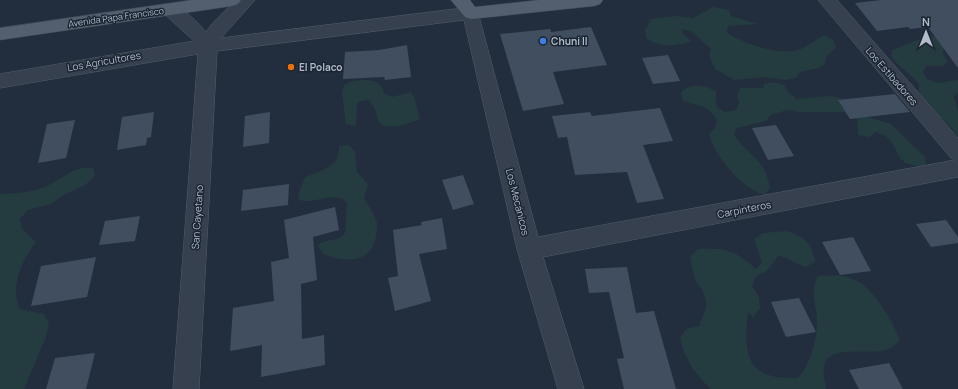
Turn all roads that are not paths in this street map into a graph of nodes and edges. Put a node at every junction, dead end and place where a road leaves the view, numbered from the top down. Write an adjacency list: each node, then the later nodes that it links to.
1 (232, 0): 6 (main road, Avenida Papa Francisco)
2 (246, 0): 8 (street, San Cayetano)
3 (594, 0): 5 (main road)
4 (827, 0): 10 (street, Los Estibadores)
5 (466, 6): 8 (street, Los Agricultores); 12 (street, Los Mecánicos)
6 (169, 10): 7 (main road, Avenida Papa Francisco); 8 (street)
7 (0, 34)
8 (208, 45): 9 (street, Los Agricultores); 13 (street, San Cayetano)
9 (0, 81)
10 (958, 152)
11 (958, 168): 12 (street, Carpinteros)
12 (529, 249): 14 (street, Los Mecánicos)
13 (186, 389)
14 (571, 389)

